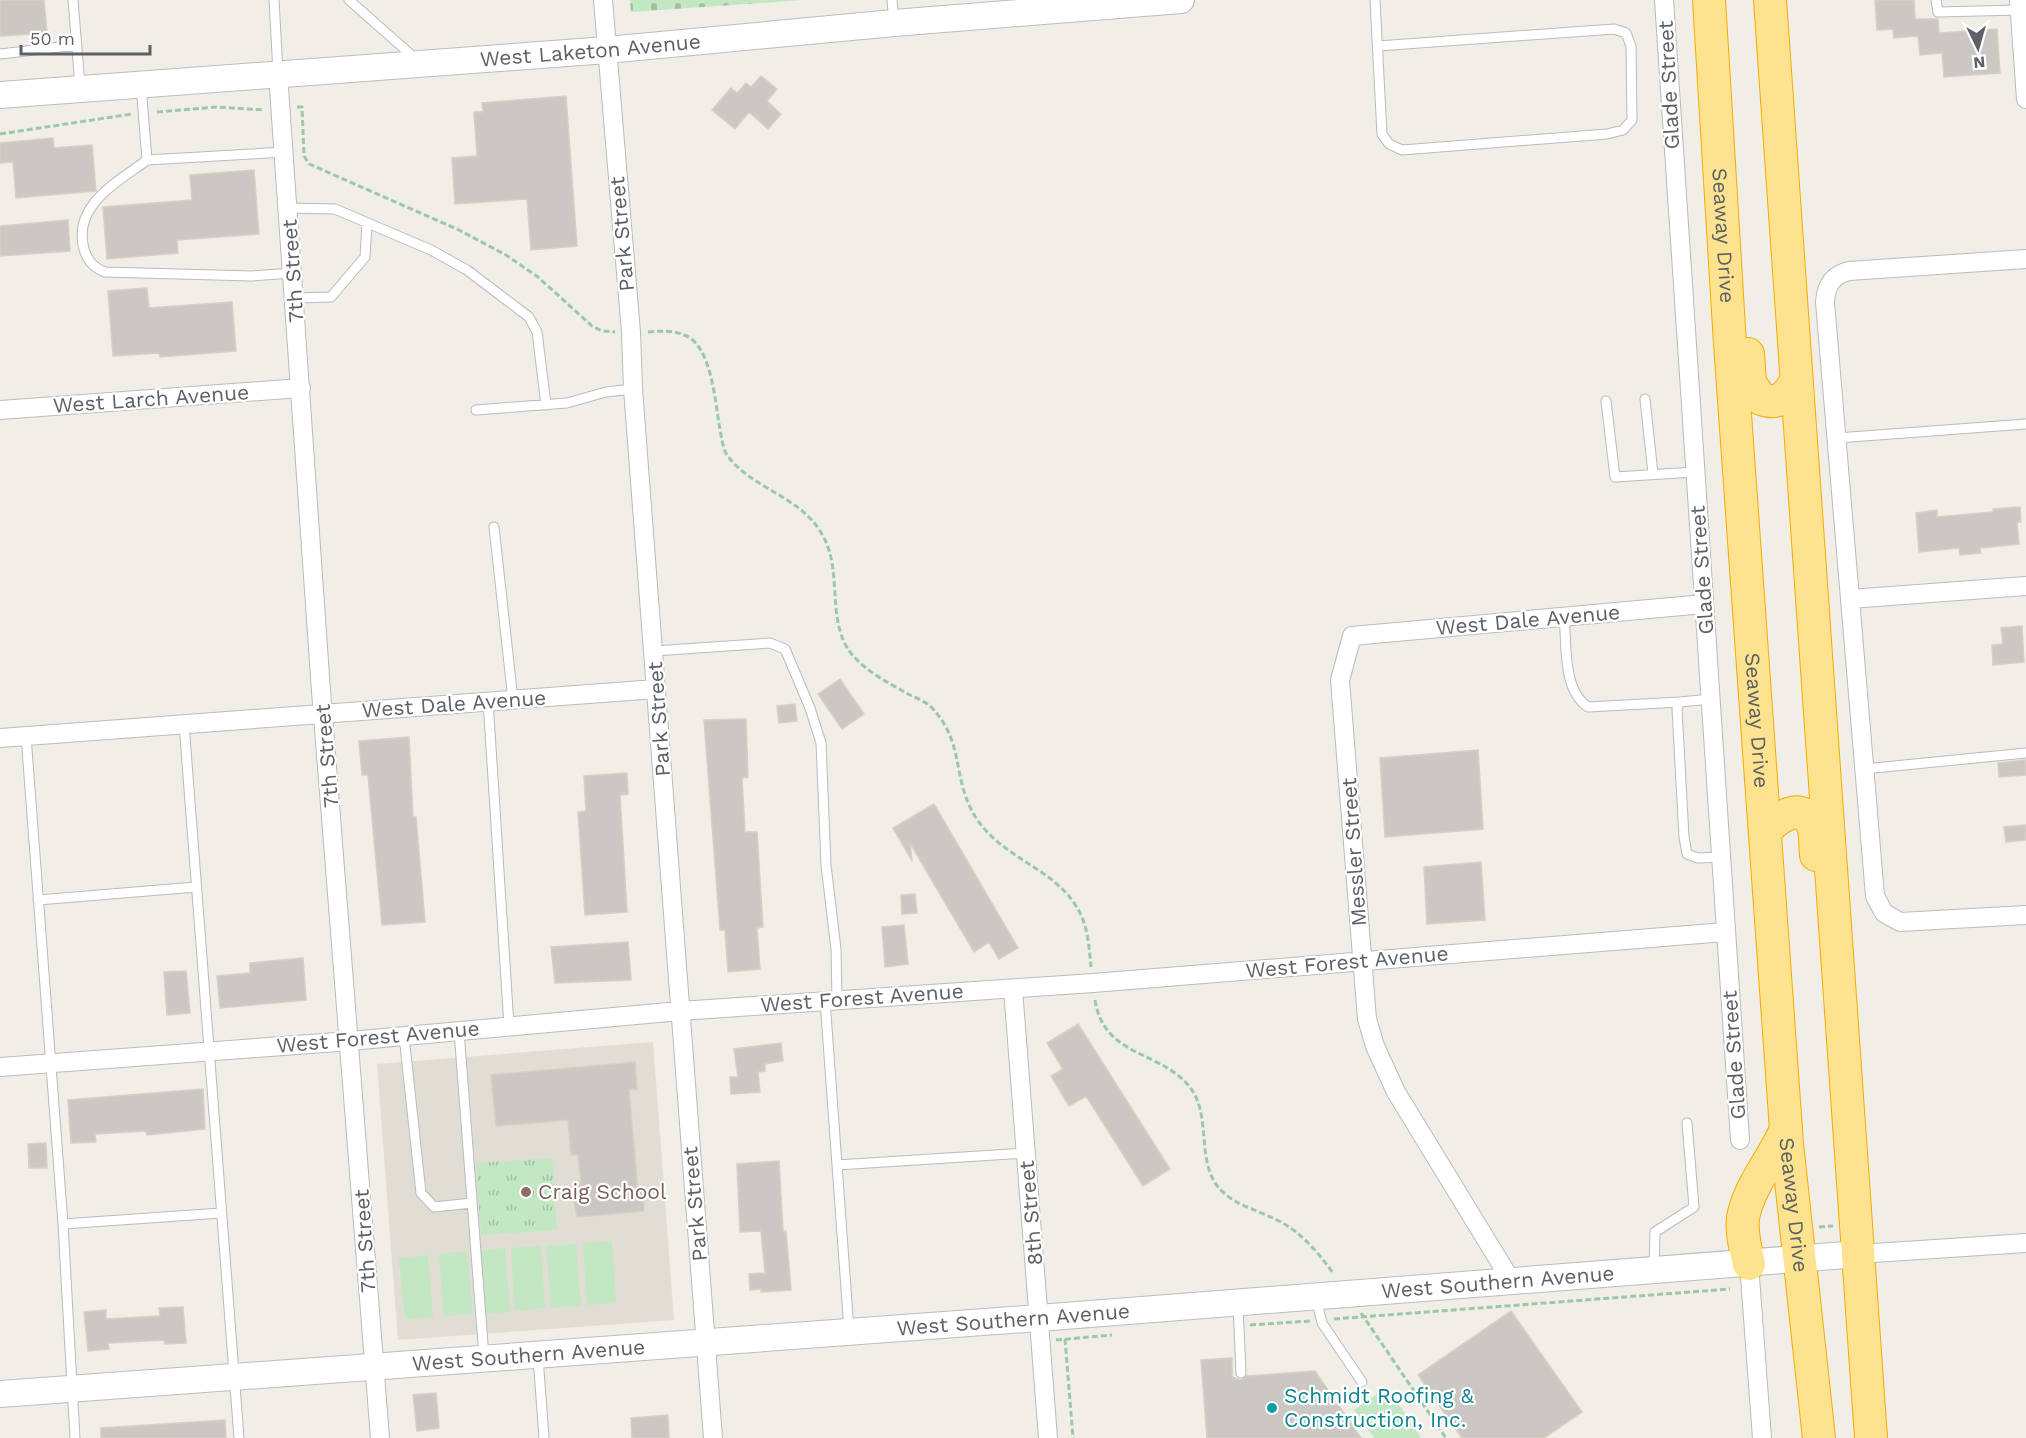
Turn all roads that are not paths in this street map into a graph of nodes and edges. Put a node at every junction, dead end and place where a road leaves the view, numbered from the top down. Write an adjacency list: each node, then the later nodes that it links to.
1 (73, 0): 14 (lane)
2 (274, 0): 20 (lane)
3 (349, 0): 19 (lane)
4 (603, 0): 16 (street, Park Street)
5 (1181, 0): 10 (street, West Laketon Avenue)
6 (1375, 0): 15 (lane)
7 (1664, 0): 43 (street, Glade Street)
8 (1770, 0): 33 (highway)
9 (1936, 0): 12 (lane)
10 (1138, 2): 13 (street, West Laketon Avenue)
11 (1709, 2): 33 (highway); 63 (highway, Seaway Drive)
12 (2019, 5): 17 (street)
13 (893, 11): 16 (street, West Laketon Avenue)
14 (76, 45): 18 (lane); 22 (lane)
15 (1378, 46): 15 (lane)
16 (607, 50): 19 (street, West Laketon Avenue); 35 (street, Park Street)
17 (2024, 52): 23 (street)
18 (0, 54)
19 (420, 63): 20 (street, West Laketon Avenue)
20 (278, 74): 21 (street, West Laketon Avenue); 26 (street, 7th Street)
21 (141, 84): 22 (street, West Laketon Avenue); 27 (lane)
22 (80, 89): 24 (street, West Laketon Avenue)
23 (2026, 93): 25 (street)
24 (0, 95)
25 (2026, 99)
26 (284, 152): 27 (lane); 28 (street, 7th Street)
27 (147, 160): 31 (lane)
28 (288, 208): 29 (lane); 31 (street, 7th Street)
29 (367, 223): 32 (lane); 38 (lane)
30 (2026, 259): 42 (street)
31 (293, 273): 32 (street, 7th Street)
32 (295, 298): 34 (street, 7th Street)
33 (1796, 381): 87 (highway)
34 (302, 387): 39 (street, West Larch Avenue); 57 (street, 7th Street)
35 (633, 389): 38 (lane); 51 (street, Park Street)
36 (1645, 399): 44 (lane)
37 (1606, 401): 44 (lane)
38 (546, 405): 40 (lane)
39 (0, 410)
40 (476, 410)
41 (2026, 424): 42 (lane)
42 (1837, 438): 47 (street)
43 (1695, 471): 44 (lane); 48 (street, Glade Street)
44 (1653, 474)
45 (494, 527): 54 (lane)
46 (2026, 586): 47 (street)
47 (1850, 598): 62 (street)
48 (1704, 604): 49 (street, West Dale Avenue); 53 (street, Glade Street)
49 (1564, 616): 50 (street, West Dale Avenue); 56 (lane)
50 (1352, 636): 69 (street, Messler Street)
51 (654, 651): 52 (street, Park Street); 71 (lane)
52 (656, 689): 54 (street, West Dale Avenue); 72 (street, Park Street)
53 (1711, 699): 56 (lane); 64 (street, Glade Street)
54 (513, 700): 55 (street, West Dale Avenue)
55 (488, 701): 57 (street, West Dale Avenue); 73 (lane)
56 (1680, 702): 64 (lane)
57 (325, 714): 58 (street, West Dale Avenue); 76 (street, 7th Street)
58 (184, 724): 59 (street, West Dale Avenue); 65 (lane)
59 (26, 736): 60 (street, West Dale Avenue); 66 (lane)
60 (0, 738)
61 (2026, 753): 62 (lane)
62 (1864, 769): 67 (street)
63 (1767, 830): 81 (highway, Seaway Drive); 87 (highway)
64 (1720, 857): 68 (street, Glade Street)
65 (196, 887): 66 (lane); 77 (lane)
66 (38, 900): 78 (lane)
67 (2026, 915)
68 (1725, 932): 69 (street, West Forest Avenue); 82 (street, Glade Street)
69 (1362, 960): 70 (street, West Forest Avenue); 94 (street, Messler Street)
70 (1013, 988): 71 (street, West Forest Avenue); 83 (street, 8th Street)
71 (831, 1000): 72 (street, West Forest Avenue); 84 (lane)
72 (680, 1011): 73 (street, West Forest Avenue); 99 (street, Park Street)
73 (508, 1026): 74 (street, West Forest Avenue)
74 (459, 1031): 75 (street, West Forest Avenue); 85 (lane)
75 (404, 1036): 76 (street, West Forest Avenue); 85 (lane)
76 (350, 1041): 77 (street, West Forest Avenue); 102 (street, 7th Street)
77 (209, 1051): 78 (street, West Forest Avenue); 86 (lane)
78 (49, 1064): 79 (street, West Forest Avenue); 88 (lane)
79 (0, 1067)
80 (1687, 1123): 93 (lane)
81 (1786, 1128): 91 (highway, Seaway Drive); 92 (highway)
82 (1740, 1140)
83 (1026, 1153): 84 (lane); 97 (street, 8th Street)
84 (837, 1165): 98 (lane)
85 (472, 1203): 101 (lane)
86 (221, 1213): 88 (lane); 104 (lane)
87 (1845, 1215): 90 (highway)
88 (63, 1224): 106 (lane)
89 (2026, 1243): 90 (street, West Southern Avenue)
90 (1859, 1254): 91 (street, West Southern Avenue); 116 (highway)
91 (1800, 1260): 92 (street, West Southern Avenue); 115 (highway, Seaway Drive)
92 (1749, 1264): 93 (street, West Southern Avenue); 114 (street)
93 (1654, 1272): 94 (street, West Southern Avenue)
94 (1512, 1282): 95 (street, West Southern Avenue)
95 (1318, 1308): 96 (street, West Southern Avenue); 105 (lane)
96 (1239, 1314): 97 (street, West Southern Avenue); 103 (lane)
97 (1052, 1329): 98 (street, West Southern Avenue); 113 (street, 8th Street)
98 (849, 1332): 99 (street, West Southern Avenue)
99 (706, 1343): 100 (street, West Southern Avenue); 112 (street, Park Street)
100 (538, 1356): 101 (street, West Southern Avenue); 111 (lane)
101 (484, 1359): 102 (street, West Southern Avenue)
102 (375, 1368): 104 (street, West Southern Avenue); 110 (street, 7th Street)
103 (1241, 1373)
104 (235, 1378): 106 (street, West Southern Avenue); 109 (lane)
105 (1362, 1382)
106 (71, 1389): 107 (street, West Southern Avenue); 108 (lane)
107 (0, 1394)
108 (75, 1438)
109 (239, 1438)
110 (380, 1438)
111 (543, 1438)
112 (713, 1438)
113 (1048, 1438)
114 (1761, 1438)
115 (1819, 1438)
116 (1871, 1438)

